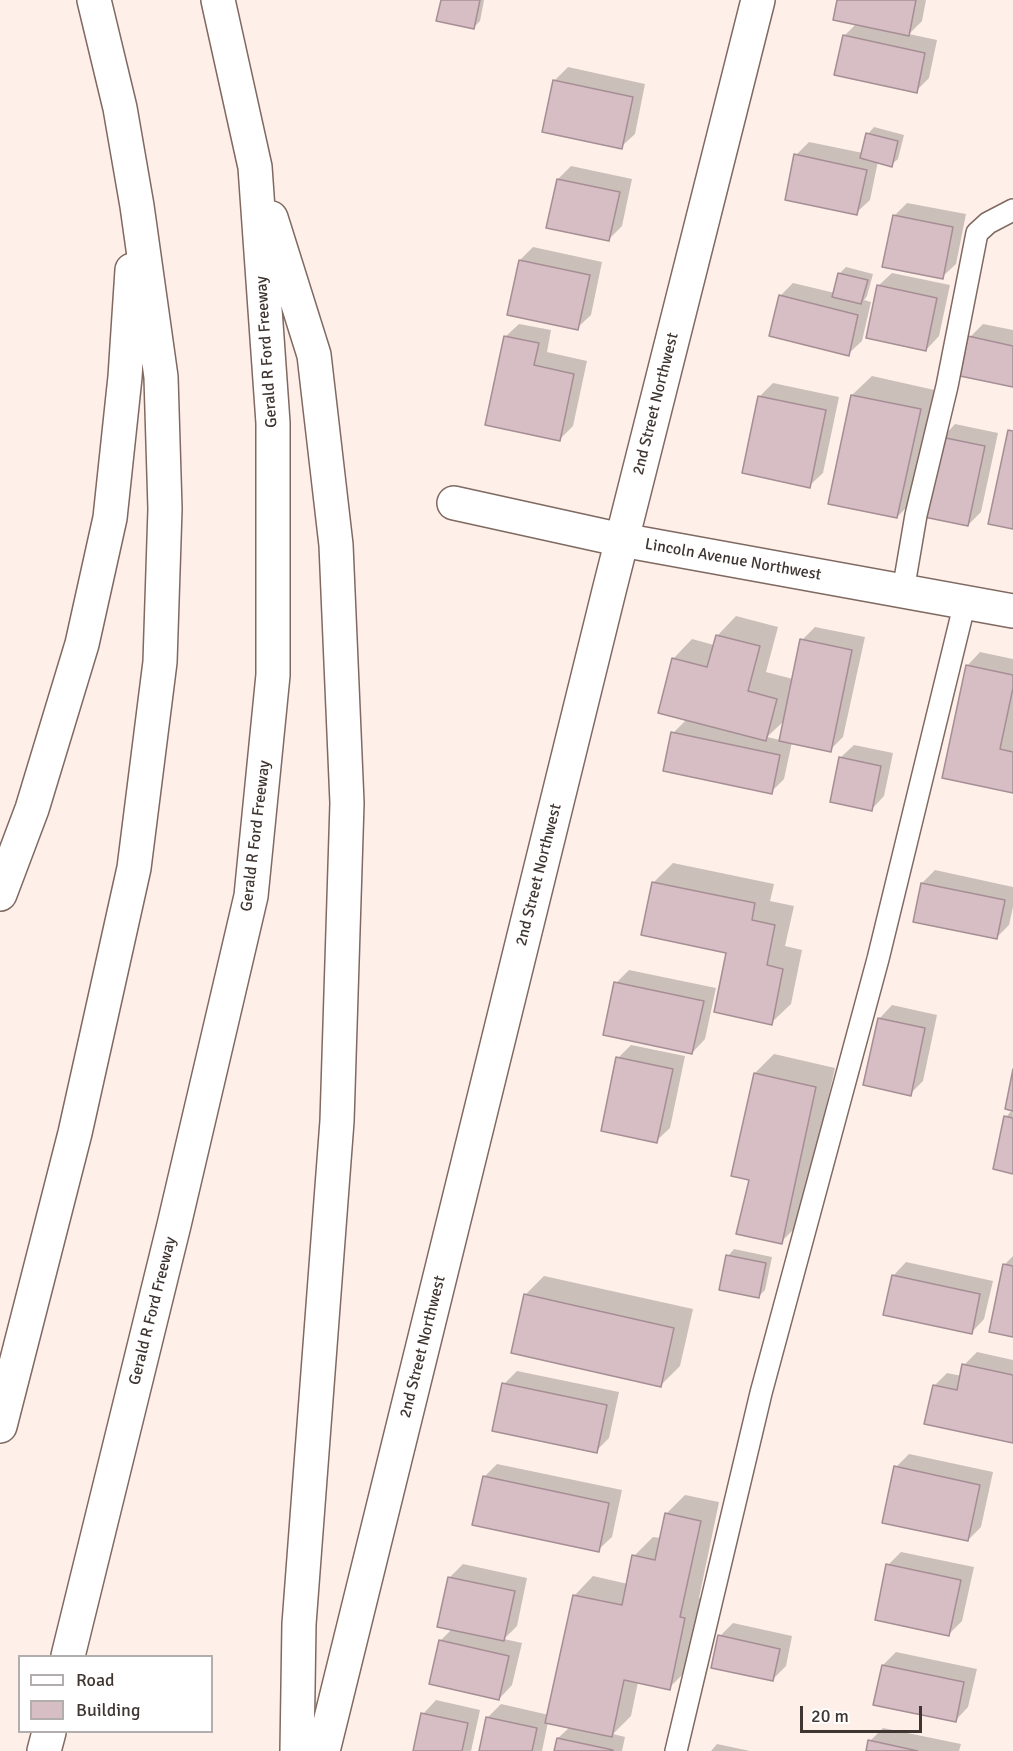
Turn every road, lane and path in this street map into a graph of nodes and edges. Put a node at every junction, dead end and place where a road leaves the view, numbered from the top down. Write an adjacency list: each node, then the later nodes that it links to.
1 (94, 0): 5 (main road)
2 (218, 0): 4 (main road, Gerald R Ford Freeway)
3 (758, 0): 8 (main road, 2nd Street Northwest)
4 (255, 167): 14 (main road, Gerald R Ford Freeway); 17 (main road)
5 (136, 206): 12 (main road); 13 (main road)
6 (1013, 210): 9 (lane)
7 (454, 503): 8 (main road, Lincoln Avenue Northwest)
8 (622, 540): 9 (main road, Lincoln Avenue Northwest); 18 (main road, 2nd Street Northwest)
9 (903, 591): 10 (main road, Lincoln Avenue Northwest)
10 (965, 602): 11 (main road, Lincoln Avenue Northwest); 19 (lane)
11 (1013, 611)
12 (0, 894)
13 (0, 1426)
14 (68, 1655)
15 (48, 1733): 16 (main road)
16 (44, 1751)
17 (297, 1751)
18 (323, 1751)
19 (676, 1751)

